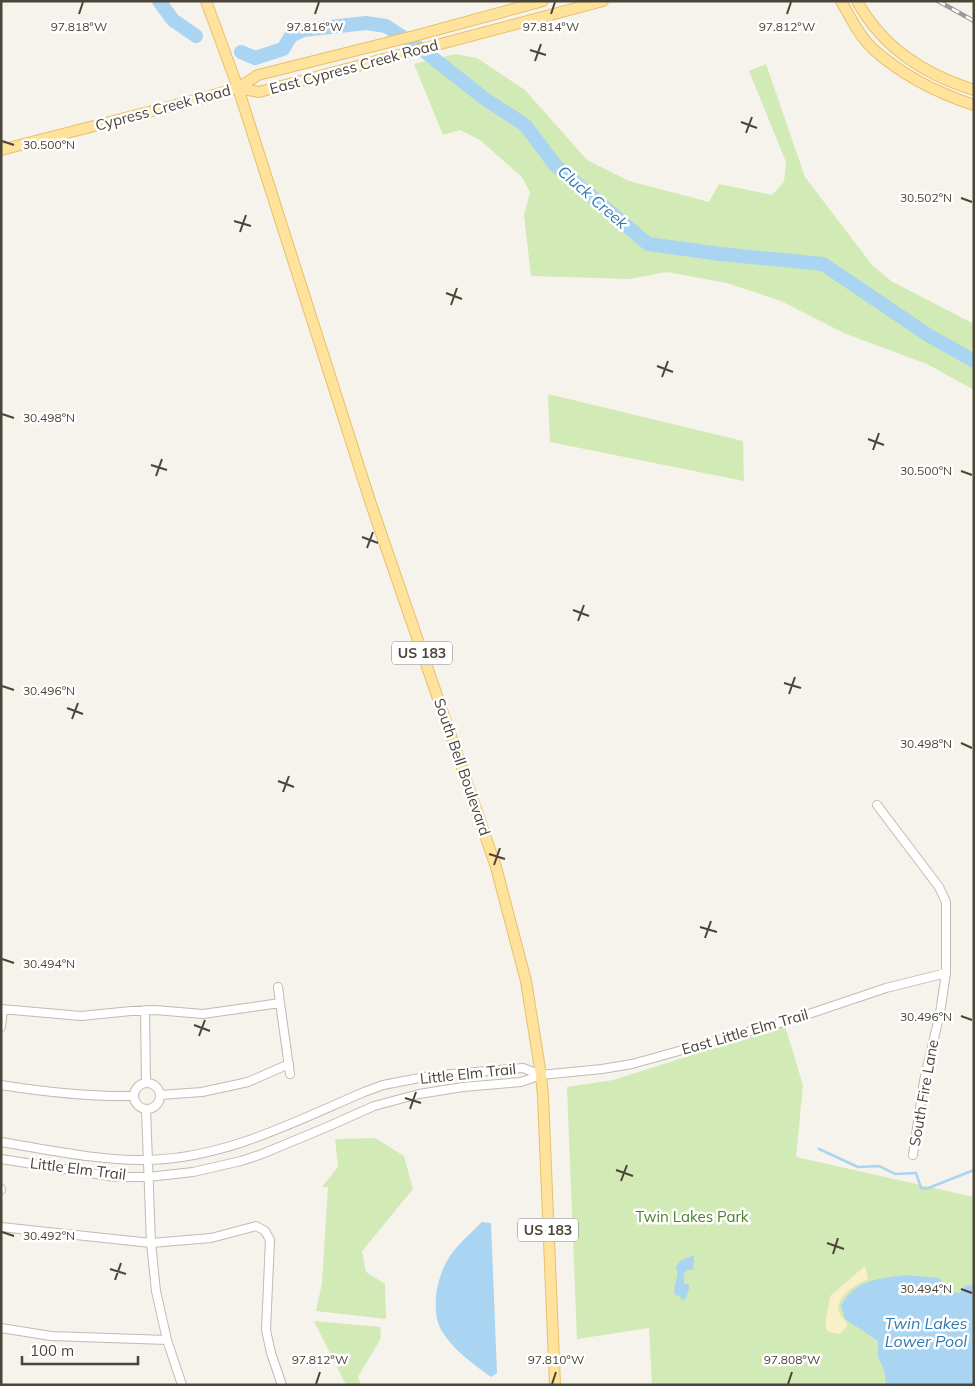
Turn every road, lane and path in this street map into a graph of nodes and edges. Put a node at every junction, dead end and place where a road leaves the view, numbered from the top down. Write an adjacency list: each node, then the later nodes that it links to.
1 (206, 1): 7 (main road, US 183)
2 (603, 1): 6 (main road, East Cypress Creek Road)
3 (841, 1): 9 (main road)
4 (857, 1): 8 (main road)
5 (538, 2): 6 (main road); 7 (main road, East Cypress Creek Road)
6 (534, 19): 7 (main road, East Cypress Creek Road)
7 (238, 88): 10 (main road, Cypress Creek Road); 20 (main road, South Bell Boulevard / US 183)
8 (974, 90)
9 (974, 105)
10 (1, 150)
11 (877, 804): 12 (street, South Fire Lane)
12 (946, 973): 20 (street, East Little Elm Trail); 27 (street, South Fire Lane)
13 (278, 987): 14 (street)
14 (280, 1003): 16 (street); 18 (street)
15 (2, 1009): 16 (street); 17 (street)
16 (145, 1010): 21 (street)
17 (1, 1027)
18 (289, 1064): 19 (street); 23 (street)
19 (290, 1074)
20 (541, 1075): 29 (street, Little Elm Trail); 30 (street, Little Elm Trail); 37 (main road, South Bell Boulevard / US 183)
21 (146, 1083): 23 (street); 24 (street)
22 (1, 1085): 24 (street)
23 (160, 1095): 25 (street)
24 (133, 1096): 25 (street)
25 (146, 1109): 29 (street)
26 (1, 1142): 29 (street, Little Elm Trail)
27 (913, 1155)
28 (1, 1159): 30 (street, Little Elm Trail)
29 (148, 1160): 30 (street)
30 (148, 1177): 32 (street)
31 (1, 1227): 32 (street)
32 (152, 1243): 34 (street); 36 (street)
33 (1, 1328): 34 (street)
34 (167, 1340): 35 (street)
35 (182, 1385)
36 (282, 1385)
37 (555, 1385)

